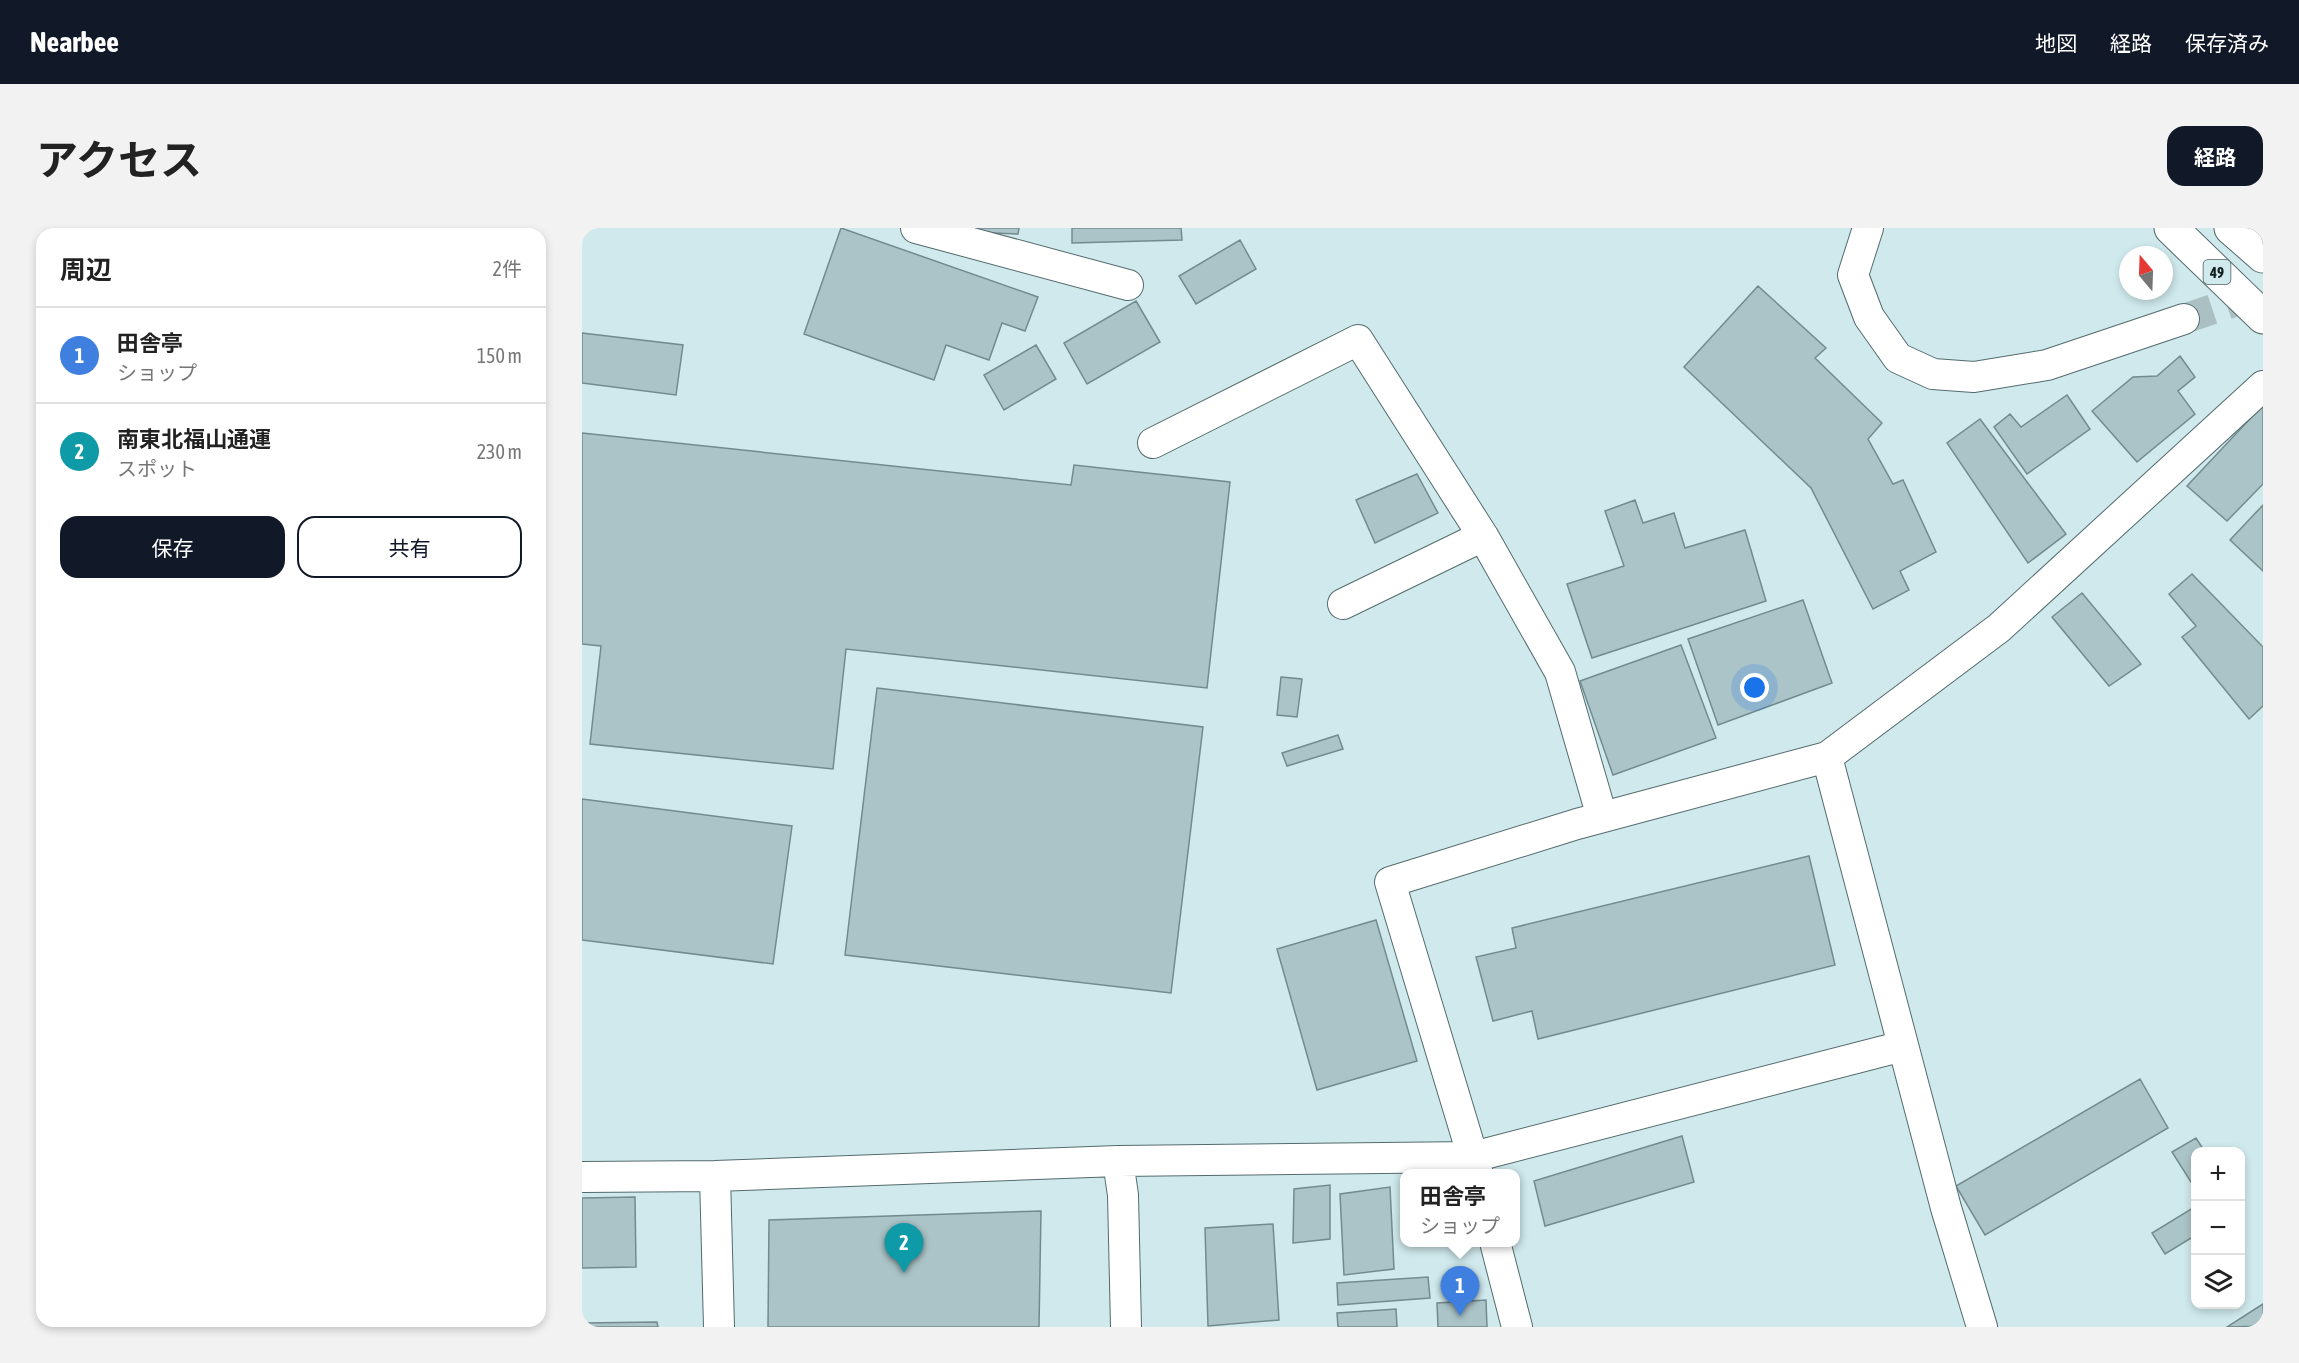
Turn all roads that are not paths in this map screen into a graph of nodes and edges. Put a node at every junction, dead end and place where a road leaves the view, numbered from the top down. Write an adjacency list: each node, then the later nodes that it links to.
1 (916, 228): 6 (street)
2 (1868, 228): 8 (street)
3 (2171, 228): 7 (highway, 49)
4 (2231, 228): 5 (highway, 49)
5 (2263, 256)
6 (1128, 285)
7 (2263, 317)
8 (2184, 319)
9 (2263, 386): 13 (street)
10 (1153, 443): 11 (street)
11 (1483, 536): 12 (street); 14 (street)
12 (1343, 604)
13 (1827, 757): 14 (street); 15 (street)
14 (1602, 817): 17 (street)
15 (1903, 1046): 17 (street); 24 (street)
16 (1118, 1161): 17 (street); 18 (street); 22 (street)
17 (1475, 1165)
18 (715, 1176): 19 (street); 21 (street)
19 (582, 1177)
20 (1496, 1247): 23 (street)
21 (718, 1327)
22 (1126, 1327)
23 (1517, 1327)
24 (1982, 1327)

